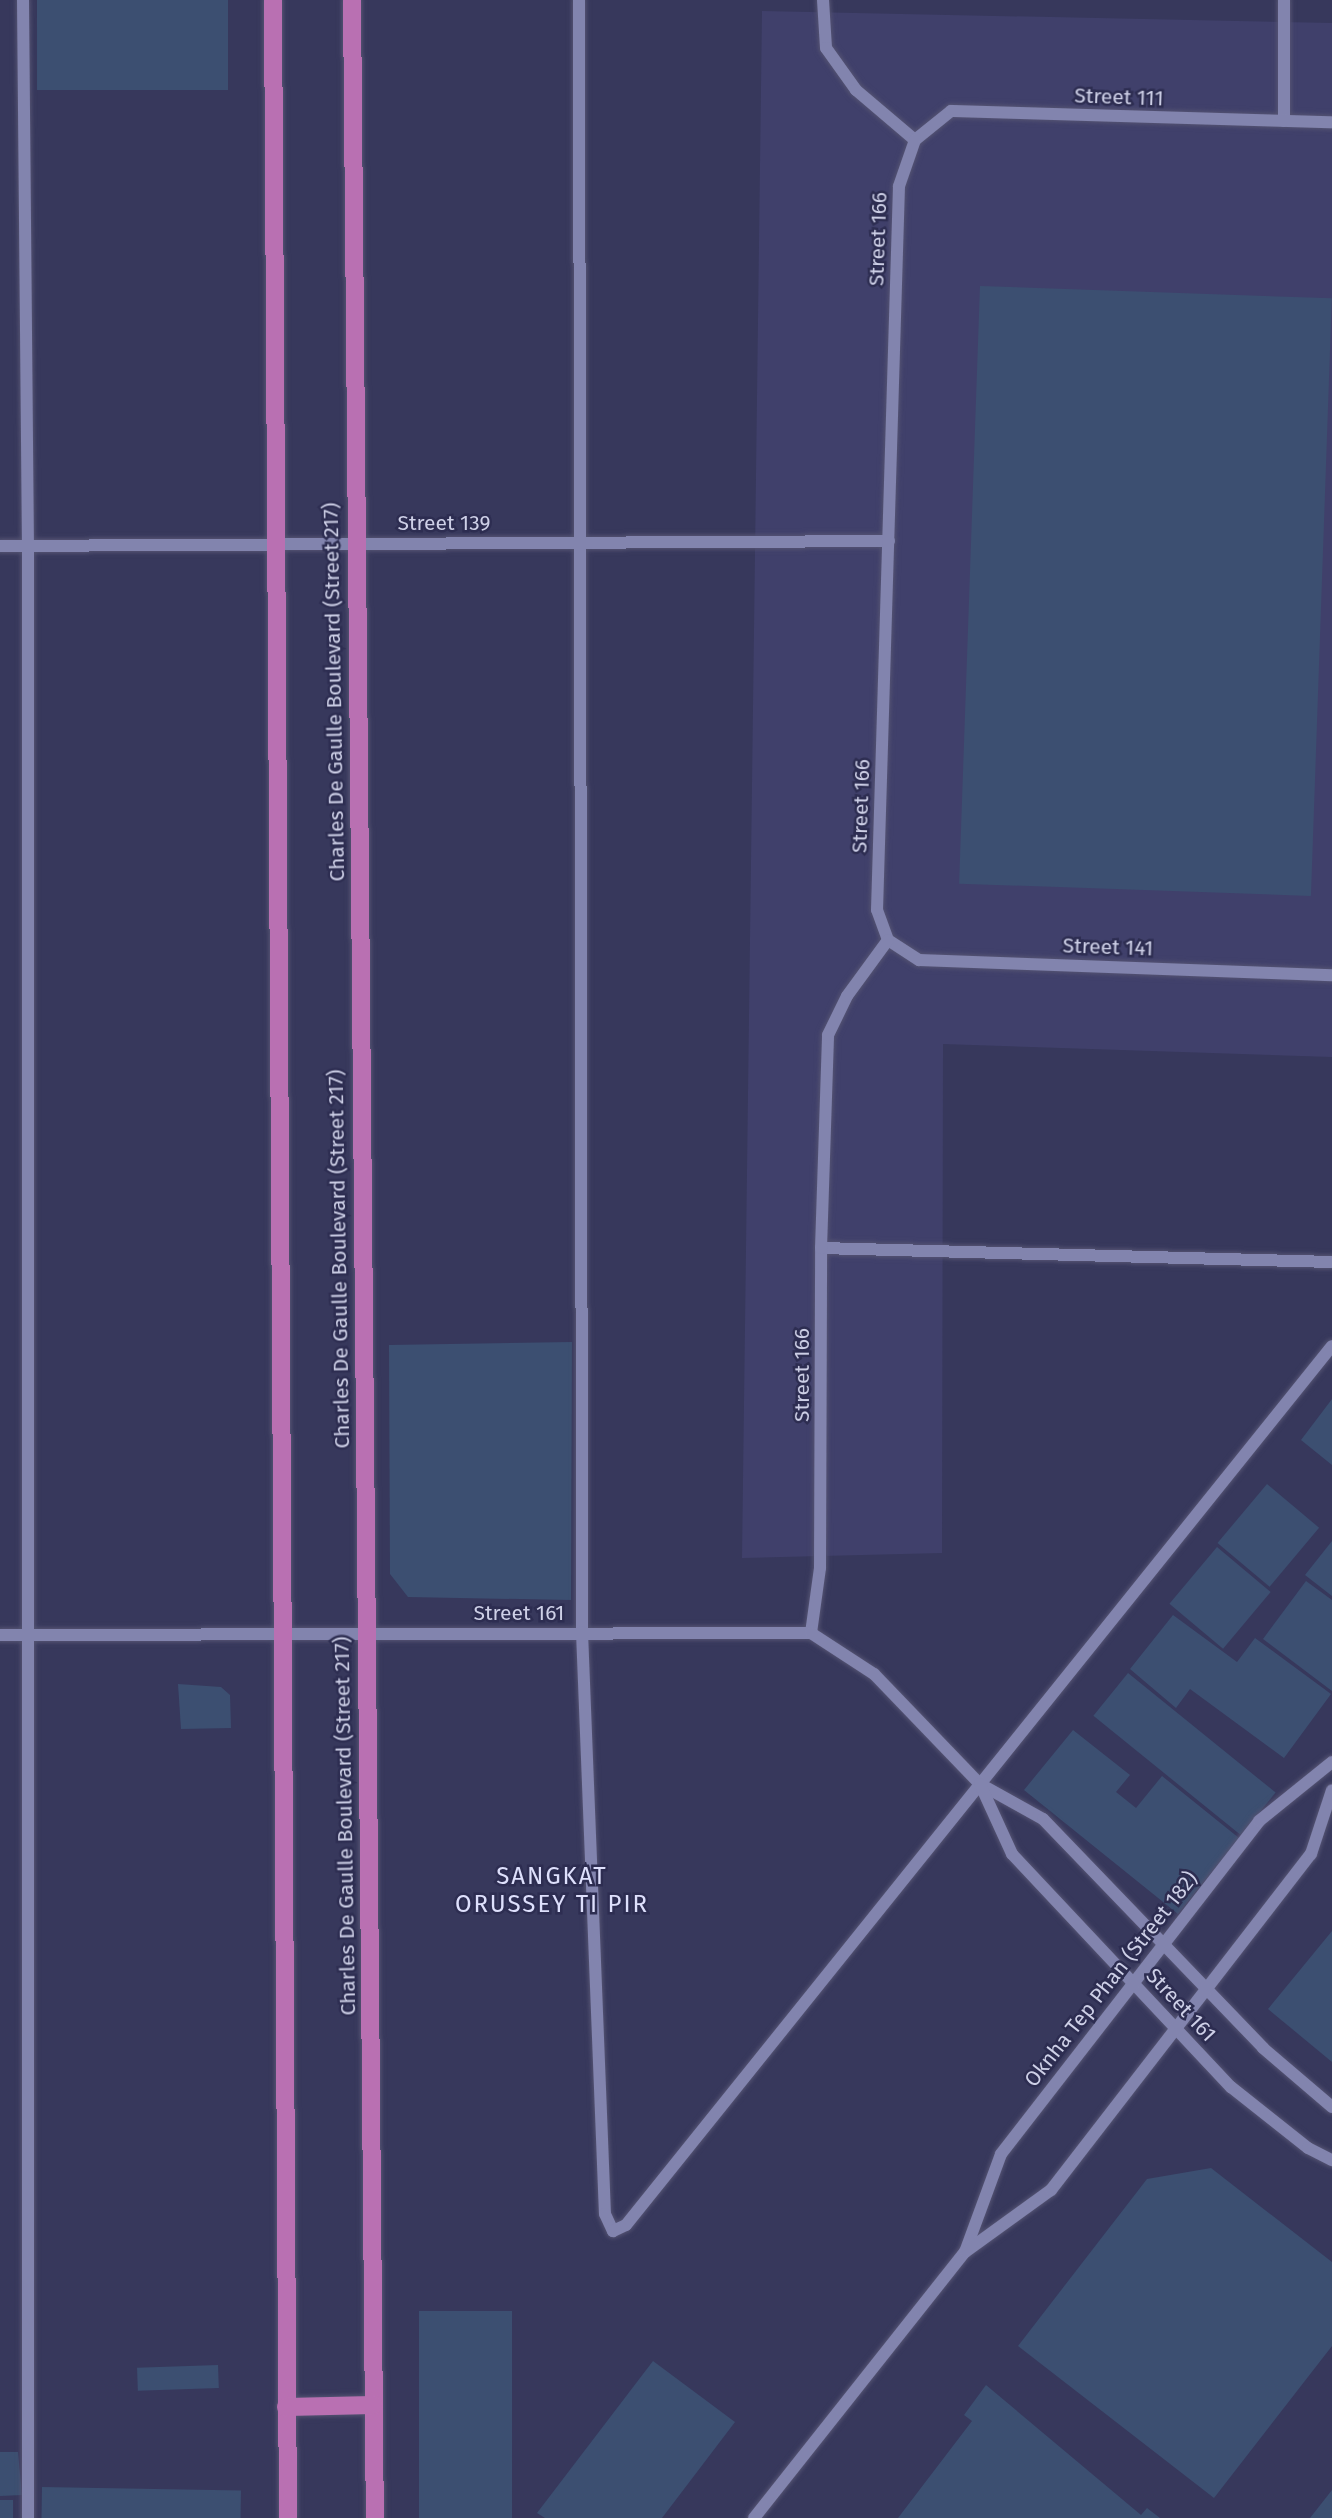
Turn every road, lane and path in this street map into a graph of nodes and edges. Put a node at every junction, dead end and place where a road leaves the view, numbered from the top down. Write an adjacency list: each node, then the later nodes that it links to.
1 (23, 0): 15 (street)
2 (274, 0): 13 (main road)
3 (352, 0): 12 (main road, Charles De Gaulle Boulevard (Street 217))
4 (579, 0): 10 (street)
5 (823, 0): 9 (street)
6 (1283, 0): 7 (street)
7 (1284, 121): 8 (street, Street 111); 9 (street, Street 111)
8 (1332, 122)
9 (915, 140): 11 (street, Street 166)
10 (581, 541): 11 (street, Street 139); 12 (street, Street 139); 23 (street)
11 (889, 541): 16 (street, Street 166)
12 (355, 543): 13 (street, Street 139); 22 (main road, Charles De Gaulle Boulevard (Street 217))
13 (276, 544): 15 (street, Street 139); 21 (main road)
14 (0, 546): 15 (street, Street 139)
15 (28, 546): 26 (street)
16 (888, 940): 17 (street, Street 141); 18 (street, Street 166)
17 (1332, 975)
18 (821, 1248): 19 (street); 24 (street, Street 166)
19 (1332, 1262)
20 (1332, 1346): 28 (street)
21 (285, 1632): 22 (street, Street 161); 26 (street, Street 161); 38 (main road)
22 (365, 1632): 23 (street, Street 161); 37 (main road, Charles De Gaulle Boulevard (Street 217))
23 (582, 1632): 24 (street, Street 161); 28 (street)
24 (811, 1633): 28 (street, Street 161)
25 (0, 1635): 26 (street, Street 161)
26 (28, 1635): 39 (street)
27 (1332, 1762): 30 (street, Oknha Tep Phan (Street 182))
28 (980, 1784): 30 (street, Street 161); 31 (street, Street 161)
29 (1332, 1790): 32 (street, Oknha Tep Phan (Street 182))
30 (1162, 1942): 31 (street, Oknha Tep Phan (Street 182)); 32 (street, Street 161)
31 (1133, 1980): 33 (street, Street 161); 36 (street, Oknha Tep Phan (Street 182))
32 (1206, 1990): 33 (street, Oknha Tep Phan (Street 182)); 34 (street, Street 161)
33 (1177, 2029): 35 (street, Street 161); 36 (street, Oknha Tep Phan (Street 182))
34 (1332, 2107)
35 (1332, 2160)
36 (965, 2252): 42 (street, Oknha Tep Phan (Street 182))
37 (374, 2405): 38 (main road); 41 (main road, Charles De Gaulle Boulevard (Street 217))
38 (286, 2407): 40 (main road)
39 (28, 2518)
40 (288, 2518)
41 (375, 2518)
42 (754, 2518)

